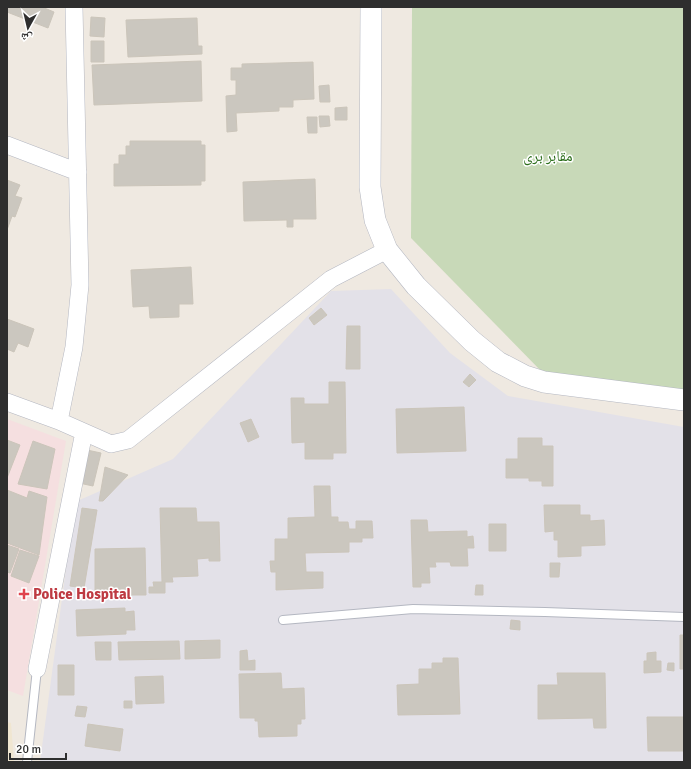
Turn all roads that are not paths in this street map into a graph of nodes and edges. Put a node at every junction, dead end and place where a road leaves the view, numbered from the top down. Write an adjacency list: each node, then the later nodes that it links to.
1 (74, 7): 4 (street)
2 (371, 7): 5 (street)
3 (7, 145): 4 (street)
4 (78, 172): 8 (street)
5 (387, 250): 6 (street); 9 (street)
6 (684, 400)
7 (7, 402): 8 (street)
8 (59, 421): 9 (street)
9 (84, 432): 12 (street)
10 (684, 617): 11 (lane)
11 (283, 620)
12 (37, 669): 13 (lane)
13 (27, 762)

